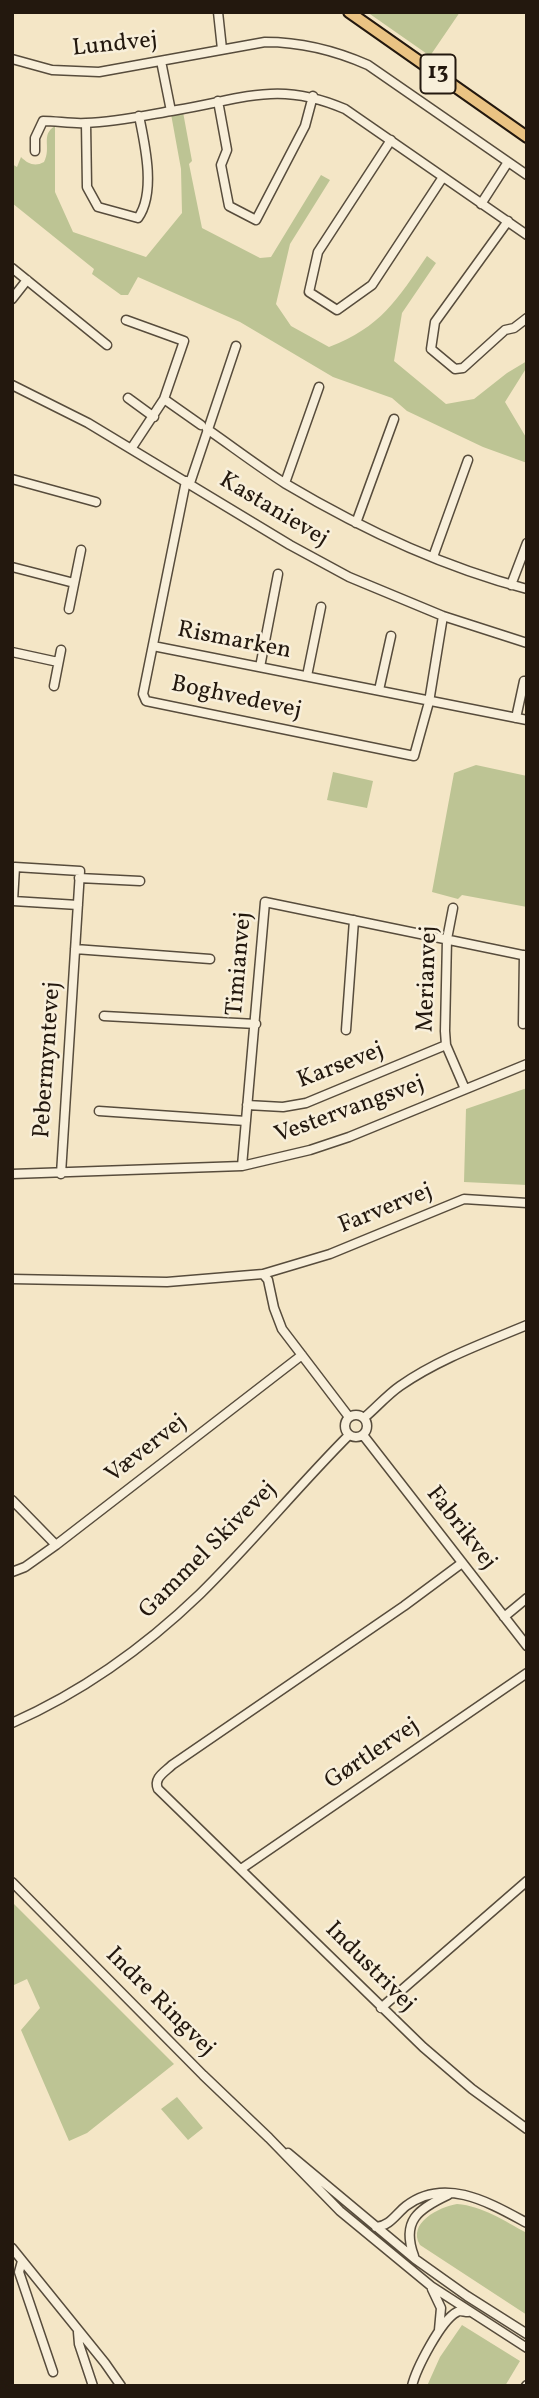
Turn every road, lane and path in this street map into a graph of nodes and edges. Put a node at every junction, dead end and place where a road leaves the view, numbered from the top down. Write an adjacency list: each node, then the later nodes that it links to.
1 (218, 12): 3 (street)
2 (349, 12): 11 (main road, 13)
3 (222, 49): 5 (street, Lundvej); 14 (street, Lundvej)
4 (12, 59): 5 (street, Lundvej)
5 (161, 61): 8 (street)
6 (313, 96): 7 (street); 7 (street); 12 (street)
7 (218, 101): 8 (street)
8 (171, 111): 9 (street)
9 (139, 116): 10 (street); 10 (street)
10 (86, 123): 13 (street)
11 (527, 137)
12 (391, 140): 16 (street); 16 (street)
13 (35, 151)
14 (508, 162): 15 (street, Lundvej); 17 (street)
15 (527, 175)
16 (443, 177): 17 (street)
17 (481, 204): 18 (street)
18 (508, 221): 19 (street); 23 (street)
19 (527, 235)
20 (12, 268): 21 (street)
21 (27, 280): 22 (street); 25 (street)
22 (12, 299)
23 (527, 318)
24 (126, 320): 30 (street)
25 (107, 345)
26 (236, 346): 33 (street, Boghvedevej)
27 (12, 385): 34 (street, Kastanievej)
28 (319, 387): 38 (street)
29 (128, 398): 31 (street)
30 (164, 399): 31 (street); 33 (street)
31 (154, 417): 34 (street)
32 (394, 419): 40 (street)
33 (204, 427): 37 (street, Boghvedevej); 38 (street)
34 (131, 449): 37 (street, Kastanievej)
35 (468, 460): 43 (street)
36 (12, 479): 39 (street)
37 (188, 482): 51 (street, Kastanievej); 54 (street, Boghvedevej)
38 (285, 483): 40 (street)
39 (96, 502)
40 (356, 523): 43 (street)
41 (527, 543): 47 (street)
42 (81, 550): 46 (street)
43 (433, 557): 47 (street)
44 (12, 566): 46 (street)
45 (278, 574): 58 (street)
46 (74, 583): 50 (street)
47 (511, 585): 48 (street)
48 (527, 589)
49 (321, 607): 59 (street, Rismarken)
50 (69, 610)
51 (443, 616): 53 (street, Kastanievej); 63 (street)
52 (391, 636): 62 (street)
53 (527, 643)
54 (153, 646): 58 (street, Rismarken); 63 (street, Boghvedevej)
55 (61, 650): 57 (street)
56 (12, 652): 57 (street)
57 (58, 663): 61 (street)
58 (260, 667): 59 (street, Rismarken)
59 (307, 676): 62 (street, Rismarken)
60 (524, 681): 64 (street)
61 (54, 686)
62 (379, 690): 63 (street, Rismarken)
63 (429, 702): 64 (street, Rismarken)
64 (516, 718): 65 (street, Rismarken)
65 (527, 720)
66 (79, 878): 67 (street); 68 (street, Pebermyntevej); 68 (street)
67 (140, 881)
68 (78, 905): 72 (street, Pebermyntevej)
69 (453, 908): 71 (street, Merianvej)
70 (354, 920): 71 (street, Timianvej); 76 (street, Timianvej); 78 (street)
71 (447, 939): 73 (street, Timianvej); 79 (street, Merianvej)
72 (75, 948): 74 (street, Pebermyntevej); 87 (street, Pebermyntevej)
73 (526, 955): 77 (street, Timianvej)
74 (210, 959)
75 (104, 1016): 76 (street)
76 (256, 1024): 82 (street, Timianvej)
77 (523, 1024)
78 (346, 1030)
79 (446, 1045): 81 (street, Merianvej); 82 (street, Karsevej)
80 (527, 1064): 81 (street, Vestervangsvej)
81 (464, 1089): 85 (street, Vestervangsvej)
82 (247, 1105): 84 (street, Timianvej)
83 (99, 1111): 84 (street)
84 (246, 1121): 85 (street, Timianvej)
85 (242, 1166): 87 (street, Vestervangsvej)
86 (12, 1174): 87 (street, Vestervangsvej)
87 (61, 1174)
88 (527, 1202): 89 (street, Farvervej)
89 (263, 1274): 90 (street, Farvervej); 92 (street)
90 (12, 1279)
91 (527, 1325): 94 (street)
92 (302, 1355): 93 (street); 98 (street, Vævervej)
93 (349, 1417): 94 (street); 96 (street)
94 (364, 1418): 95 (street)
95 (363, 1434): 96 (street); 99 (street, Fabrikvej)
96 (349, 1435): 105 (street, Gammel Skivevej)
97 (12, 1500): 98 (street)
98 (56, 1545): 100 (street, Vævervej)
99 (462, 1563): 102 (street, Fabrikvej); 106 (street, Industrivej)
100 (12, 1572)
101 (527, 1598): 102 (street)
102 (504, 1616): 103 (street, Fabrikvej)
103 (527, 1646)
104 (527, 1673): 106 (street, Gørtlervej)
105 (12, 1723)
106 (241, 1869): 109 (street, Industrivej)
107 (527, 1881): 109 (street)
108 (12, 1883): 111 (street, Indre Ringvej)
109 (381, 2008): 110 (street, Industrivej)
110 (527, 2129)
111 (269, 2138): 114 (street, Indre Ringvej); 118 (street, Indre Ringvej)
112 (450, 2194): 113 (street); 114 (street); 116 (street)
113 (527, 2223)
114 (376, 2227): 116 (street, Indre Ringvej)
115 (12, 2248): 117 (street)
116 (415, 2259): 122 (street, Indre Ringvej)
117 (22, 2261): 120 (street); 124 (street)
118 (431, 2286): 119 (street, Indre Ringvej); 121 (street)
119 (470, 2313): 121 (street); 123 (street, Indre Ringvej)
120 (78, 2330): 125 (street); 126 (street)
121 (439, 2333): 127 (street)
122 (527, 2334)
123 (525, 2347)
124 (53, 2372)
125 (93, 2386)
126 (121, 2386)
127 (412, 2386)

